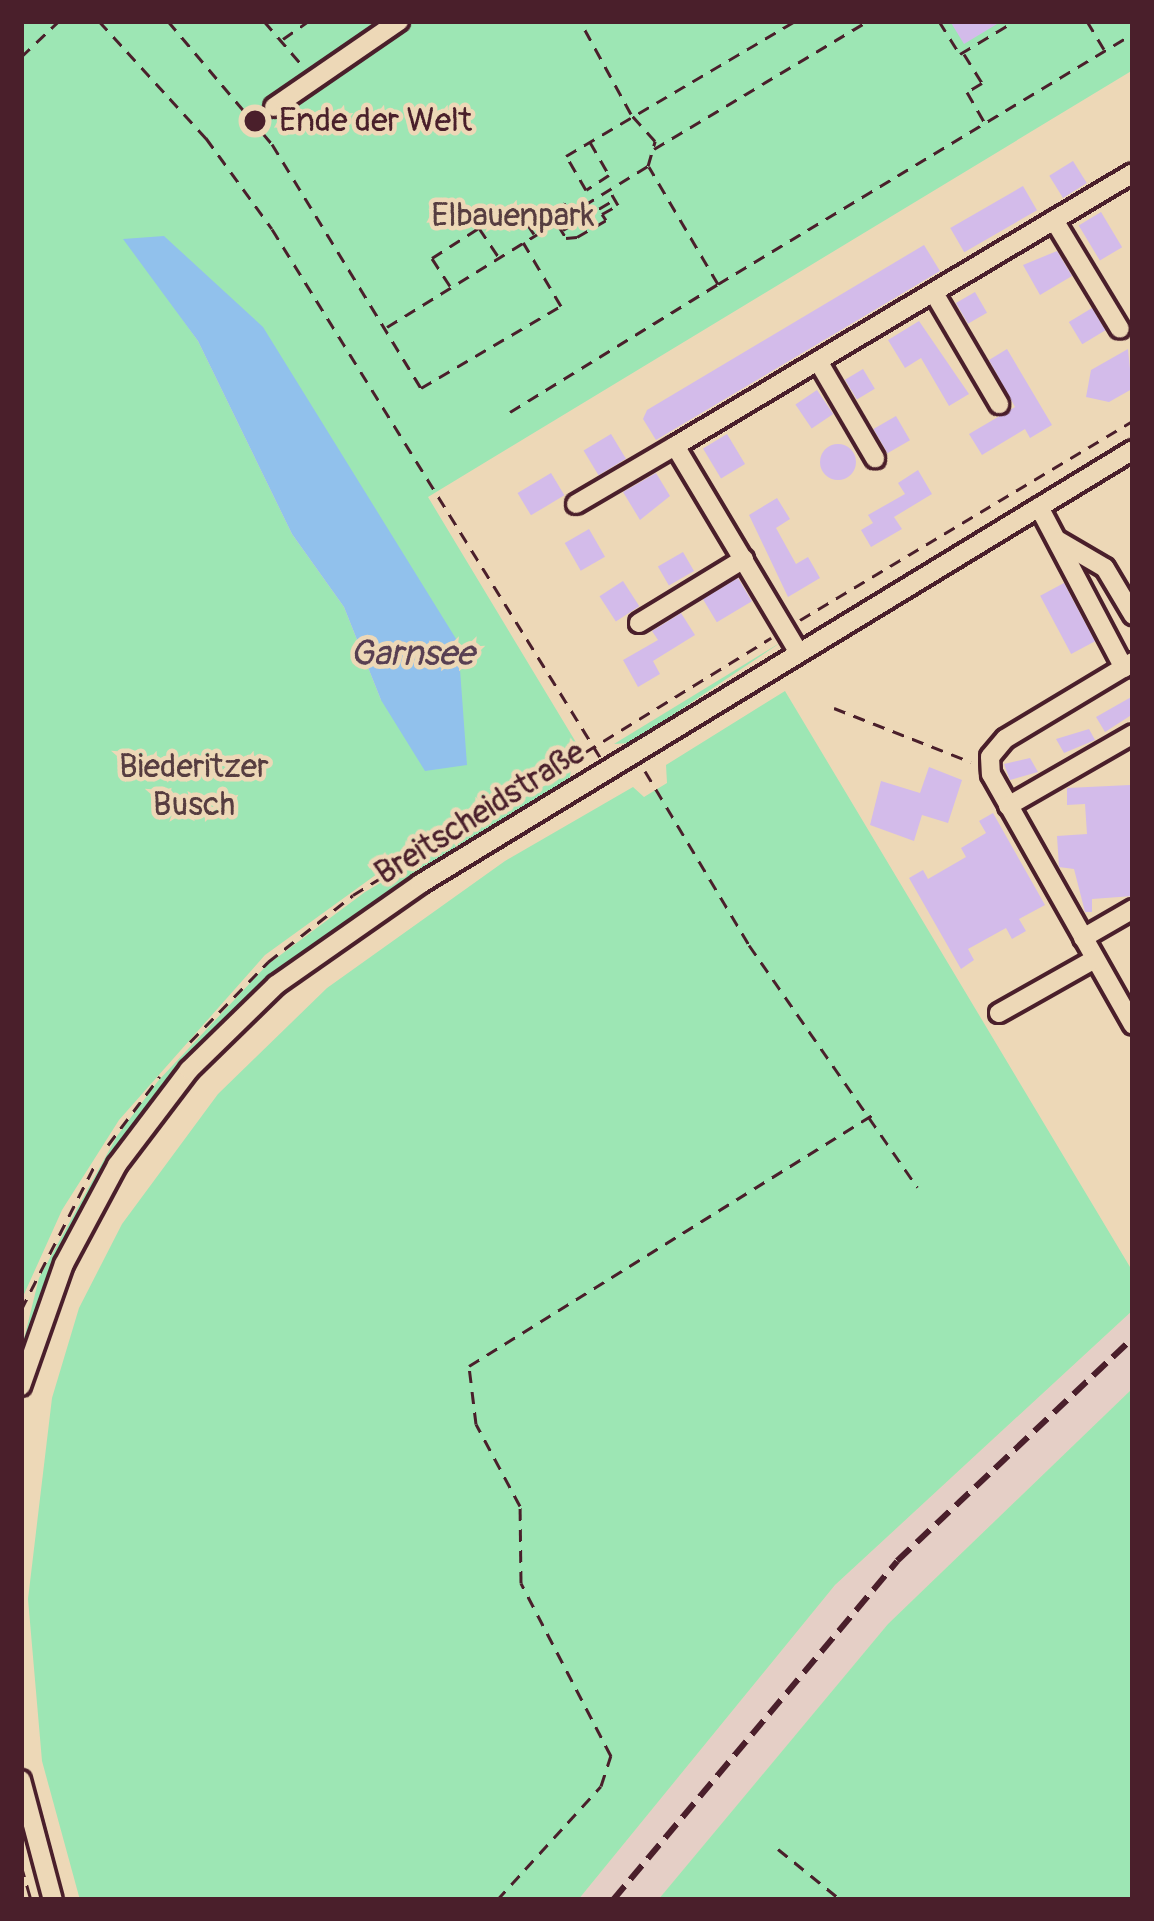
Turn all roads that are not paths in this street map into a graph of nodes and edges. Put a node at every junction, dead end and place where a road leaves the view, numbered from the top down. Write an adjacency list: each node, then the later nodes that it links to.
1 (399, 21): 2 (street)
2 (274, 107)
3 (1133, 173): 4 (street)
4 (1054, 220): 5 (street); 6 (street)
5 (934, 293): 7 (street); 8 (street)
6 (1120, 329)
7 (818, 362): 9 (street); 11 (street)
8 (999, 404)
9 (675, 446): 12 (street); 15 (street)
10 (1133, 450): 13 (street, Breitscheidstraße)
11 (875, 458)
12 (576, 504)
13 (1039, 507): 14 (street); 18 (street, Breitscheidstraße)
14 (1059, 541): 16 (street); 19 (street)
15 (744, 560): 17 (street); 18 (street)
16 (1133, 615)
17 (638, 623)
18 (799, 652): 27 (street, Breitscheidstraße)
19 (1129, 665): 21 (street)
20 (1132, 736): 21 (street)
21 (1008, 806): 23 (street)
22 (1133, 909): 23 (street)
23 (1083, 938): 24 (street)
24 (1095, 958): 25 (street); 26 (street)
25 (999, 1013)
26 (1133, 1025)
27 (21, 1386)
28 (21, 1780): 29 (street)
29 (53, 1900)

